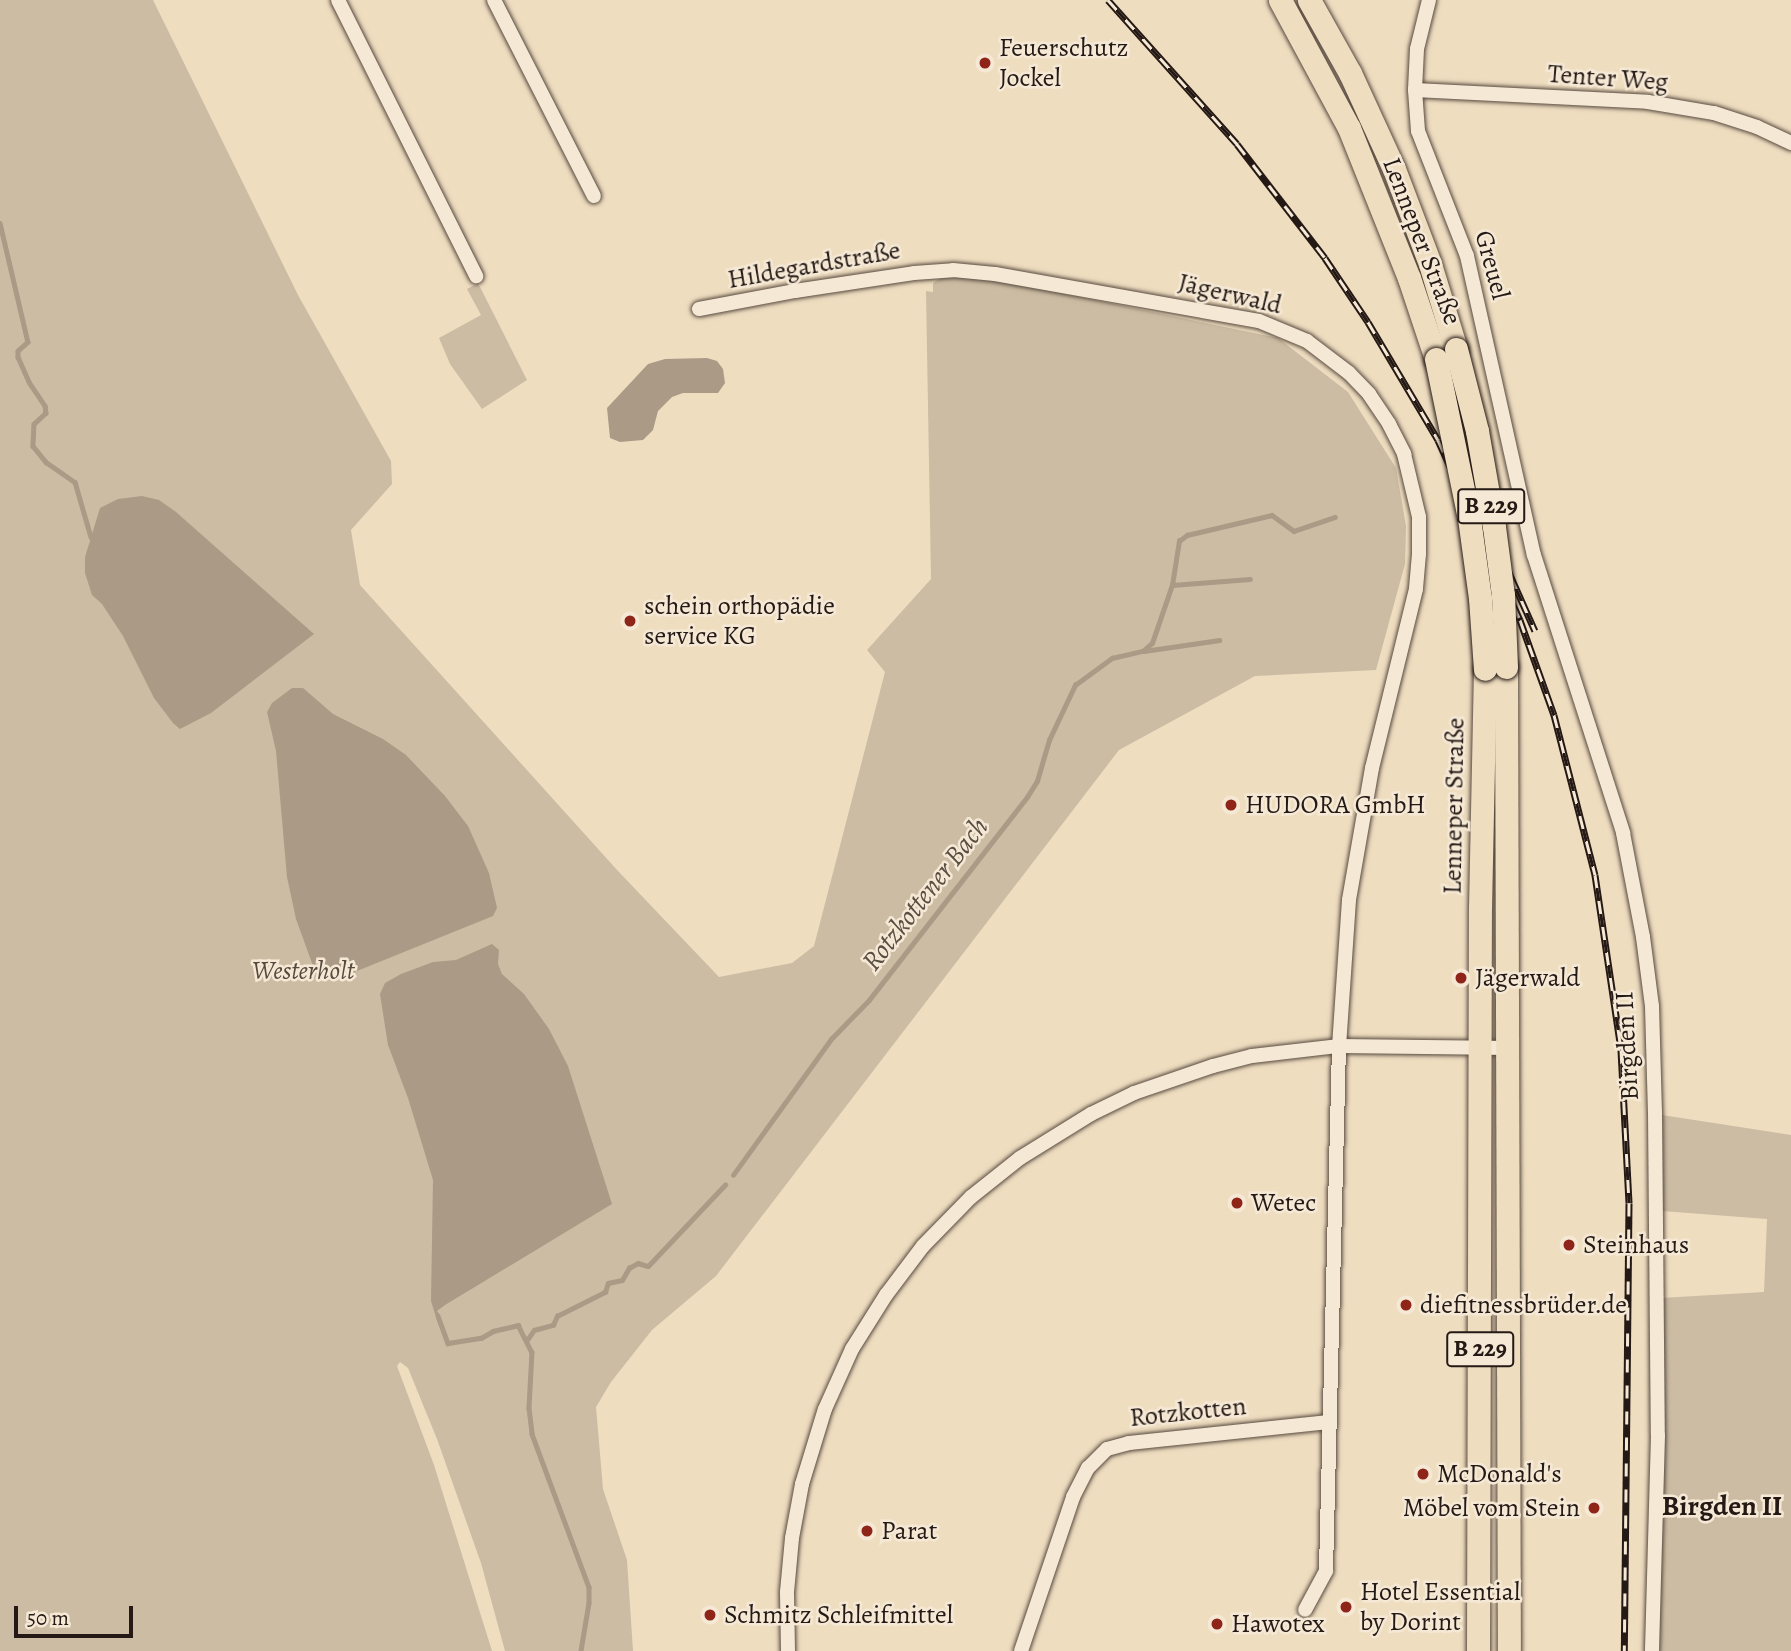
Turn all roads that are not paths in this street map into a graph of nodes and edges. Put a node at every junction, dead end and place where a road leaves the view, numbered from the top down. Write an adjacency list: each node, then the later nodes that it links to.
1 (338, 0): 10 (street)
2 (494, 0): 8 (street)
3 (1280, 0): 12 (main road, Lenneper Straße / B 229)
4 (1429, 0): 6 (street, Greuel)
5 (1312, 5): 12 (main road, Lenneper Straße / B 229)
6 (1415, 90): 7 (street, Tenter Weg); 13 (street, Greuel)
7 (1791, 144)
8 (594, 196)
9 (937, 271): 11 (street, Hildegardstraße); 15 (street, Jägerwald)
10 (476, 276)
11 (699, 309)
12 (1446, 354): 14 (main road, Lenneper Straße / B 229, bridge)
13 (1510, 458): 24 (street, Birgden II)
14 (1496, 668): 16 (main road, Lenneper Straße / B 229); 17 (main road, Lenneper Straße / B 229)
15 (1339, 1046): 16 (street); 18 (street, Jägerwald); 20 (street)
16 (1480, 1048): 17 (street); 22 (main road, Lenneper Straße / B 229)
17 (1509, 1048): 23 (main road, Lenneper Straße / B 229)
18 (1329, 1422): 19 (street, Jägerwald); 21 (street, Rotzkotten)
19 (1305, 1610)
20 (788, 1651)
21 (1021, 1651)
22 (1478, 1651)
23 (1508, 1651)
24 (1652, 1651)

